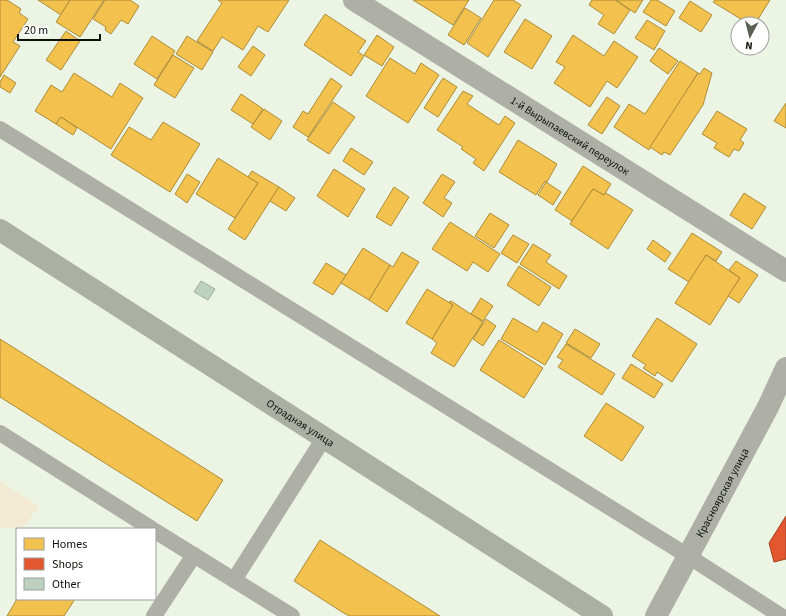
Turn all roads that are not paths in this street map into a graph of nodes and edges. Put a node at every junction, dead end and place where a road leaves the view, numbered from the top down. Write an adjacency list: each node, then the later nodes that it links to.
1 (354, 0): 4 (street, 1-й Вырыпаевский переулок)
2 (0, 128): 11 (lane)
3 (0, 230): 7 (street, Отрадная улица)
4 (786, 271)
5 (786, 368): 11 (street, Красноярская улица)
6 (0, 433): 8 (lane)
7 (324, 438): 12 (lane); 15 (street, Отрадная улица)
8 (150, 528)
9 (156, 532): 10 (lane)
10 (194, 555): 12 (lane); 13 (lane)
11 (688, 556): 16 (street, Красноярская улица); 17 (lane)
12 (234, 580): 14 (lane)
13 (154, 616)
14 (292, 616)
15 (602, 616)
16 (656, 616)
17 (781, 616)

